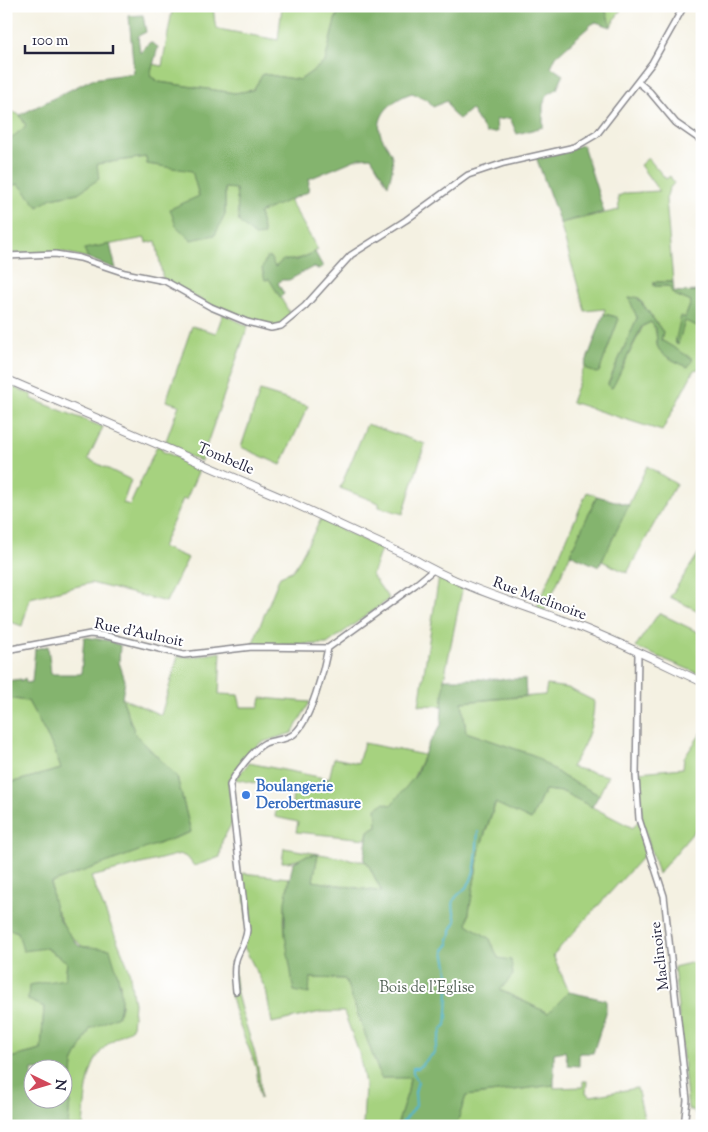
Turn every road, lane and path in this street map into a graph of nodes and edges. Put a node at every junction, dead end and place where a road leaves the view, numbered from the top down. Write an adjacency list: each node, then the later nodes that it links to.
1 (684, 6): 2 (street)
2 (638, 82): 3 (street); 4 (street)
3 (702, 141)
4 (6, 256)
5 (6, 379): 6 (street, Tombelle)
6 (432, 571): 7 (street); 9 (street, Rue Maclinoire)
7 (328, 648): 8 (street, Rue d'Aulnoit); 11 (street)
8 (6, 650)
9 (638, 653): 10 (street, Rue Maclinoire); 12 (street, Maclinoire)
10 (702, 682)
11 (236, 991)
12 (684, 1126)

